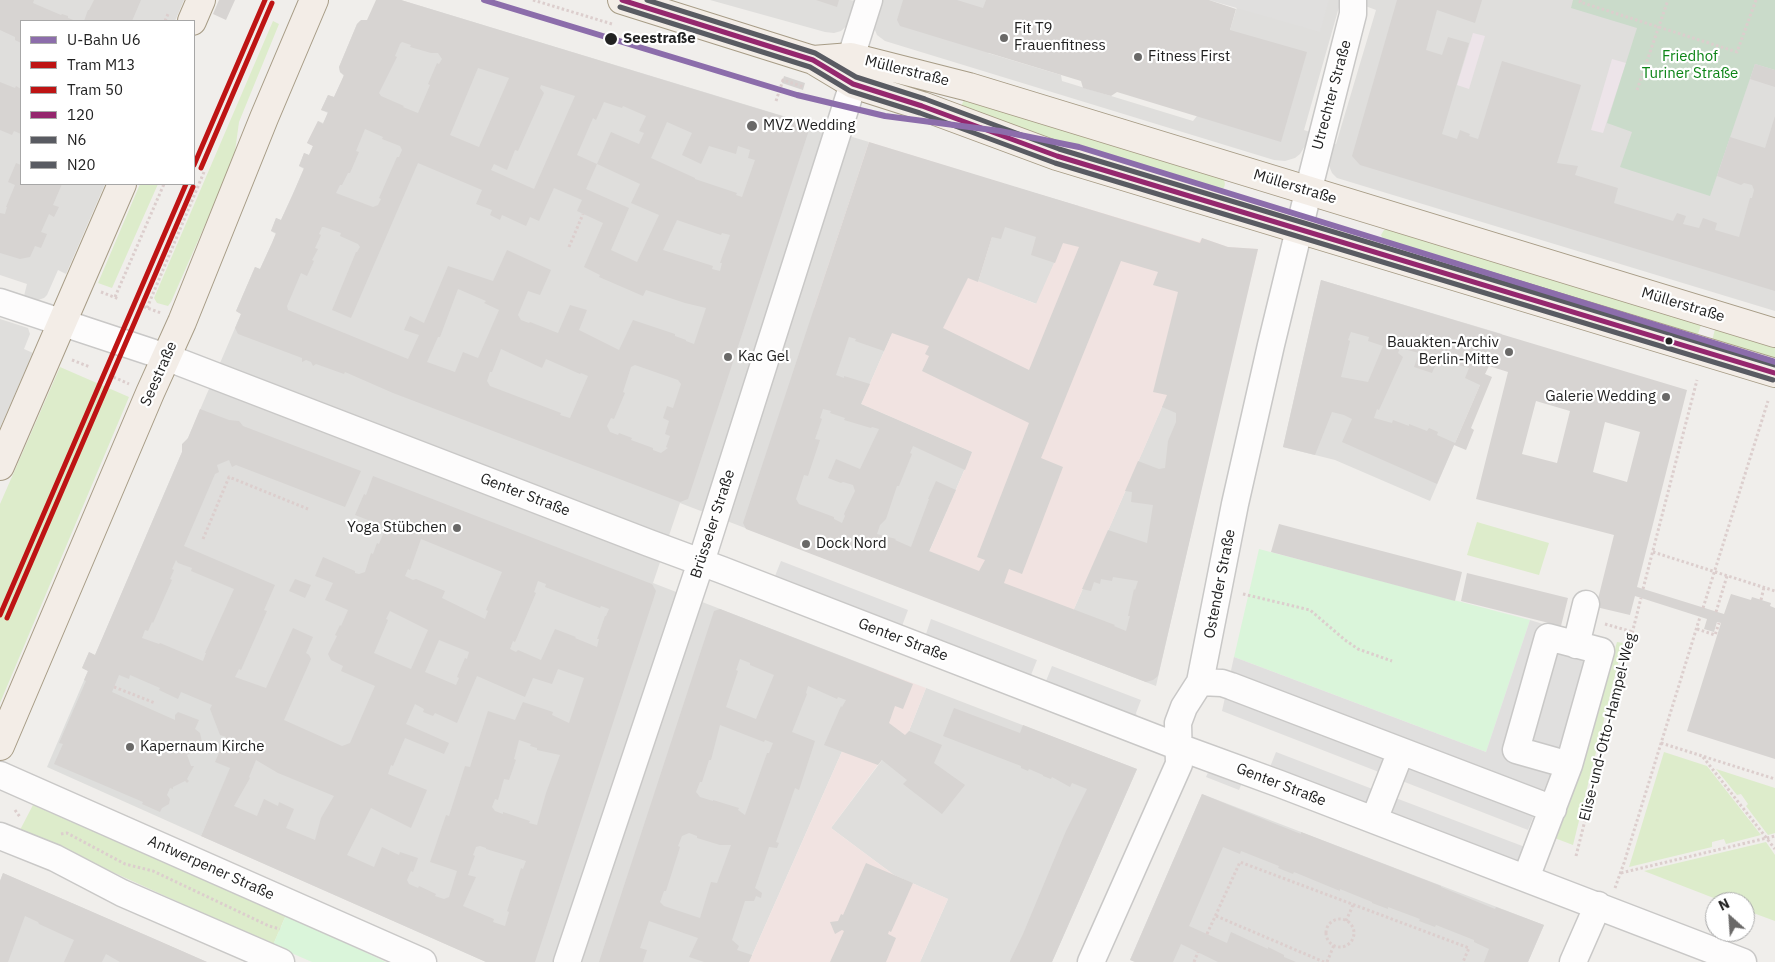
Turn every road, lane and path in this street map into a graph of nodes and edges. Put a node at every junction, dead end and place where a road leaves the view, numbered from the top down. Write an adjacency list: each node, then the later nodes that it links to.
1 (201, 0): 11 (main road)
2 (314, 0): 37 (main road, Seestraße)
3 (533, 0): 10 (path)
4 (622, 0): 14 (main road, Müllerstraße)
5 (868, 0): 13 (street)
6 (1353, 0): 23 (street, Utrechter Straße)
7 (1581, 0): 12 (path)
8 (1668, 0): 12 (path)
9 (1756, 0): 12 (path)
10 (543, 4)
11 (192, 20)
12 (1659, 28): 17 (path)
13 (851, 57): 14 (main road, Müllerstraße); 19 (main road, Müllerstraße)
14 (813, 60): 15 (main road, Müllerstraße)
15 (853, 84): 24 (main road, Müllerstraße); 49 (street, Brüsseler Straße)
16 (804, 87): 18 (path)
17 (1637, 90)
18 (776, 101)
19 (1240, 169): 23 (main road, Müllerstraße); 24 (main road)
20 (204, 172): 33 (path)
21 (122, 185): 35 (main road)
22 (164, 185): 30 (path)
23 (1308, 190): 25 (main road, Müllerstraße); 27 (street, Ostender Straße)
24 (1228, 208): 27 (main road, Müllerstraße)
25 (1378, 212): 29 (main road); 36 (main road, Müllerstraße)
26 (583, 214): 28 (path)
27 (1298, 229): 29 (main road, Müllerstraße); 67 (street, Ostender Straße)
28 (569, 247)
29 (1367, 250): 40 (main road, Müllerstraße)
30 (95, 290)
31 (0, 302): 35 (street, Genter Straße)
32 (139, 306): 33 (path)
33 (147, 308): 34 (path)
34 (167, 315)
35 (62, 321): 37 (street, Genter Straße); 45 (main road)
36 (1775, 333)
37 (166, 357): 49 (street, Genter Straße); 71 (main road, Seestraße)
38 (69, 359): 39 (path)
39 (90, 367)
40 (1775, 373)
41 (108, 375): 43 (path)
42 (1697, 380): 48 (path)
43 (130, 384)
44 (1768, 401): 50 (path)
45 (0, 466)
46 (308, 509): 47 (path)
47 (203, 538)
48 (1653, 552): 50 (path); 53 (path)
49 (702, 562): 72 (street, Genter Straße); 101 (street, Brüsseler Straße)
50 (1715, 572): 51 (path); 58 (path)
51 (1727, 576): 52 (path); 60 (path)
52 (1764, 587): 54 (path); 57 (path)
53 (1644, 589)
54 (1775, 591)
55 (1243, 594): 66 (path)
56 (1641, 598): 64 (path, Elise-und-Otto-Hampel-Weg)
57 (1760, 600)
58 (1703, 608)
59 (1584, 611): 64 (path); 65 (street)
60 (1716, 612)
61 (1700, 617): 63 (path)
62 (1719, 623): 63 (path)
63 (1696, 629): 70 (path)
64 (1633, 632): 89 (path, Elise-und-Otto-Hampel-Weg)
65 (1576, 645): 75 (street); 75 (street)
66 (1392, 661)
67 (1200, 682): 72 (street, Ostender Straße); 73 (street)
68 (114, 686): 69 (path)
69 (155, 703)
70 (1661, 743): 74 (path); 86 (path)
71 (0, 746)
72 (1179, 748): 81 (street, Genter Straße); 102 (street, Ostender Straße)
73 (1401, 751): 78 (street); 81 (street)
74 (1702, 756): 77 (path); 86 (path)
75 (1569, 765): 78 (street)
76 (0, 775): 80 (street, Antwerpener Straße)
77 (1775, 779)
78 (1553, 809): 90 (street)
79 (15, 810): 82 (path)
80 (79, 810): 83 (path); 100 (street, Antwerpener Straße)
81 (1374, 820): 90 (street, Genter Straße)
82 (23, 822)
83 (67, 833): 87 (path); 87 (path); 95 (path)
84 (0, 836): 87 (street)
85 (1775, 836): 86 (path)
86 (1766, 838): 88 (path)
87 (57, 847): 99 (street)
88 (1775, 849)
89 (1576, 856)
90 (1526, 878): 92 (street, Genter Straße)
91 (1353, 905): 93 (path); 94 (path); 105 (path)
92 (1598, 905): 106 (street); 107 (street, Genter Straße)
93 (1216, 916): 96 (path); 104 (path)
94 (1346, 921): 97 (path); 97 (path)
95 (280, 929)
96 (1208, 934)
97 (1334, 946): 104 (path)
98 (1198, 952): 103 (path)
99 (281, 962)
100 (423, 962)
101 (567, 962)
102 (1091, 962)
103 (1194, 962)
104 (1326, 962)
105 (1463, 962)
106 (1573, 962)
107 (1743, 962)

